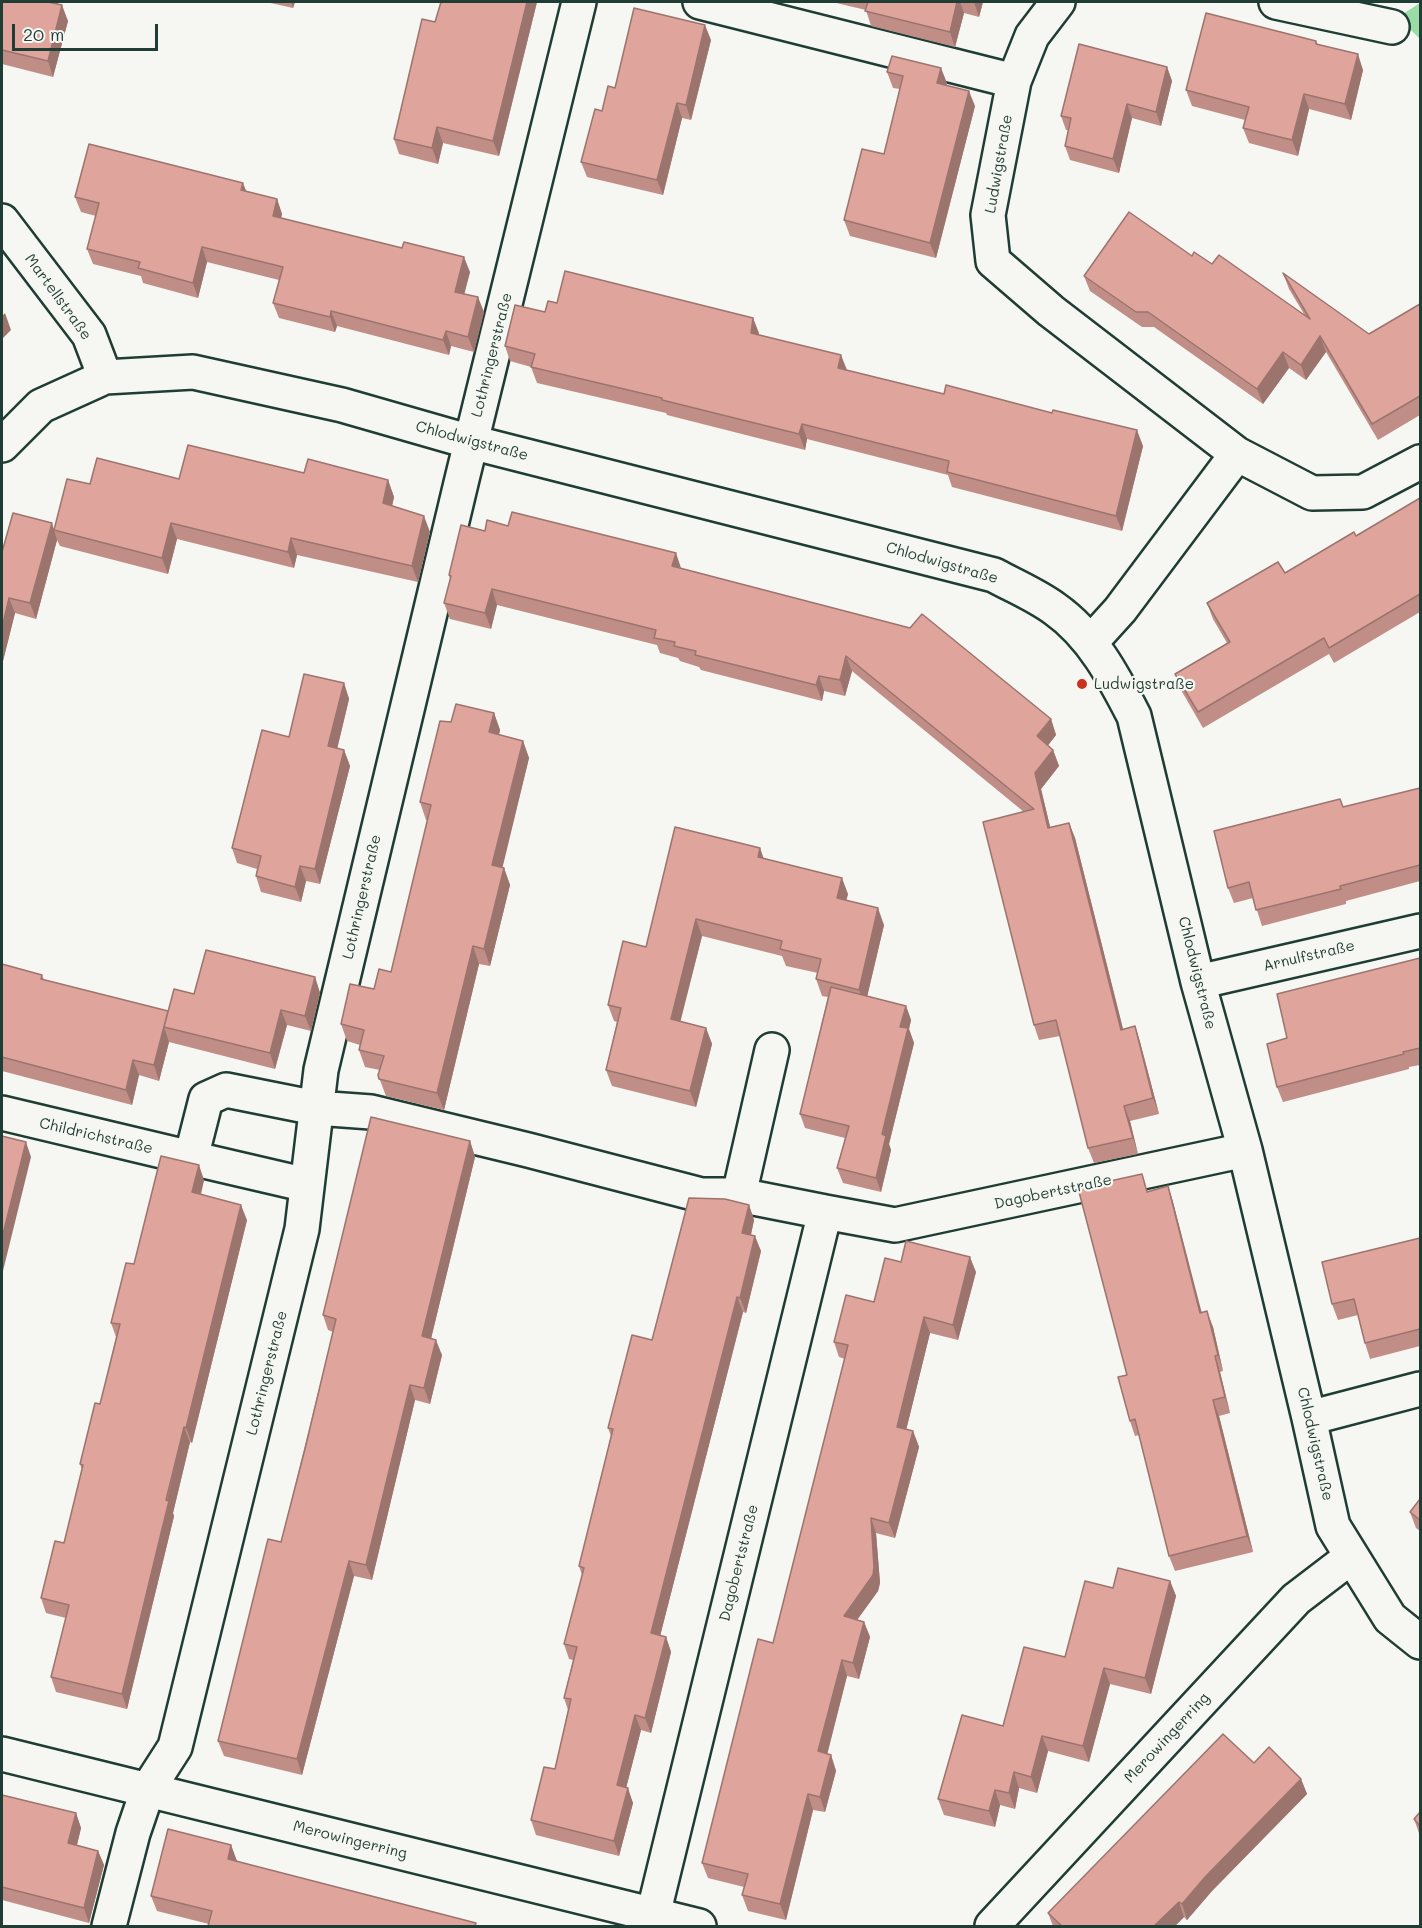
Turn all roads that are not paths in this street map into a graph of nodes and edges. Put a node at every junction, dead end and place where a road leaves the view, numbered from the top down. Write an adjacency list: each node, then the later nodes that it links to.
1 (579, 2): 9 (street, Lothringerstraße)
2 (700, 2): 6 (street)
3 (1058, 2): 6 (street, Ludwigstraße)
4 (1275, 2): 5 (street)
5 (1392, 27)
6 (1014, 81): 11 (street, Ludwigstraße)
7 (2, 221): 8 (street, Martellstraße)
8 (105, 377): 9 (street, Chlodwigstraße); 10 (street, Chlodwigstraße)
9 (471, 442): 13 (street, Chlodwigstraße); 17 (street, Lothringerstraße)
10 (2, 444)
11 (1237, 454): 12 (street, Ludwigstraße); 13 (street)
12 (1420, 462)
13 (1090, 642): 15 (street, Chlodwigstraße)
14 (1420, 931): 15 (street, Arnulfstraße)
15 (1198, 982): 19 (street, Chlodwigstraße)
16 (772, 1050): 22 (street)
17 (316, 1108): 20 (street); 21 (street, Lothringerstraße); 22 (street, Dagobertstraße)
18 (2, 1113): 20 (street, Childrichstraße)
19 (1245, 1150): 23 (street, Dagobertstraße); 25 (street, Chlodwigstraße)
20 (191, 1158): 21 (street, Childrichstraße)
21 (307, 1185): 29 (street, Lothringerstraße)
22 (739, 1195): 23 (street, Dagobertstraße)
23 (825, 1212): 30 (street, Dagobertstraße)
24 (1420, 1389): 25 (street)
25 (1309, 1418): 26 (street, Chlodwigstraße)
26 (1351, 1557): 27 (street, Chlodwigstraße); 33 (street, Merowingerring)
27 (1420, 1642)
28 (2, 1754): 29 (street, Merowingerring)
29 (148, 1789): 30 (street, Merowingerring); 31 (street, Lothringerstraße)
30 (653, 1915): 32 (street, Merowingerring)
31 (109, 1926)
32 (699, 1926)
33 (992, 1926)

